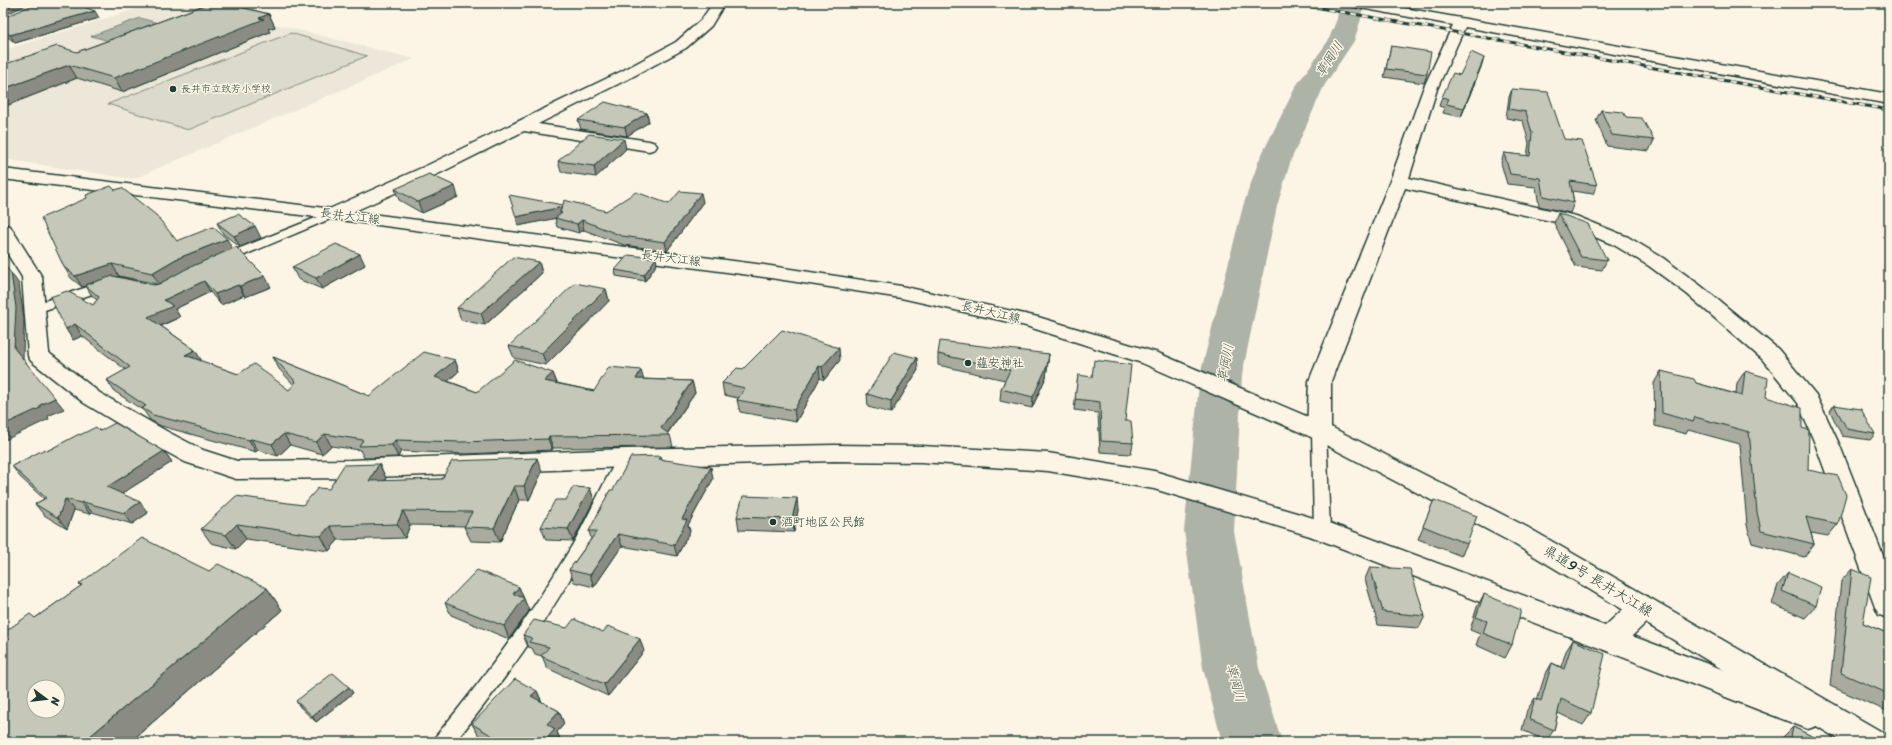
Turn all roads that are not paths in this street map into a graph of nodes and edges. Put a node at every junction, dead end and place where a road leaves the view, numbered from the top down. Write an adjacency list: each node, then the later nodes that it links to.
1 (719, 3): 5 (street)
2 (1355, 3): 3 (street)
3 (1461, 22): 4 (street); 8 (street)
4 (1889, 99)
5 (524, 126): 6 (street); 9 (street)
6 (649, 146)
7 (3, 174): 9 (street, 長井大江線)
8 (1399, 181): 14 (street); 17 (street)
9 (332, 214): 11 (lane); 14 (street, 長井大江線)
10 (4, 238): 13 (street)
11 (216, 263)
12 (119, 281): 13 (lane)
13 (34, 309): 15 (street)
14 (1319, 431): 16 (lane); 18 (street, 県道9号 長井大江線)
15 (625, 458): 16 (street); 21 (lane)
16 (1320, 529): 19 (street)
17 (1889, 607)
18 (1643, 608): 19 (street); 20 (street, 県道9号 長井大江線)
19 (1610, 639): 20 (street)
20 (1864, 738)
21 (443, 742)

